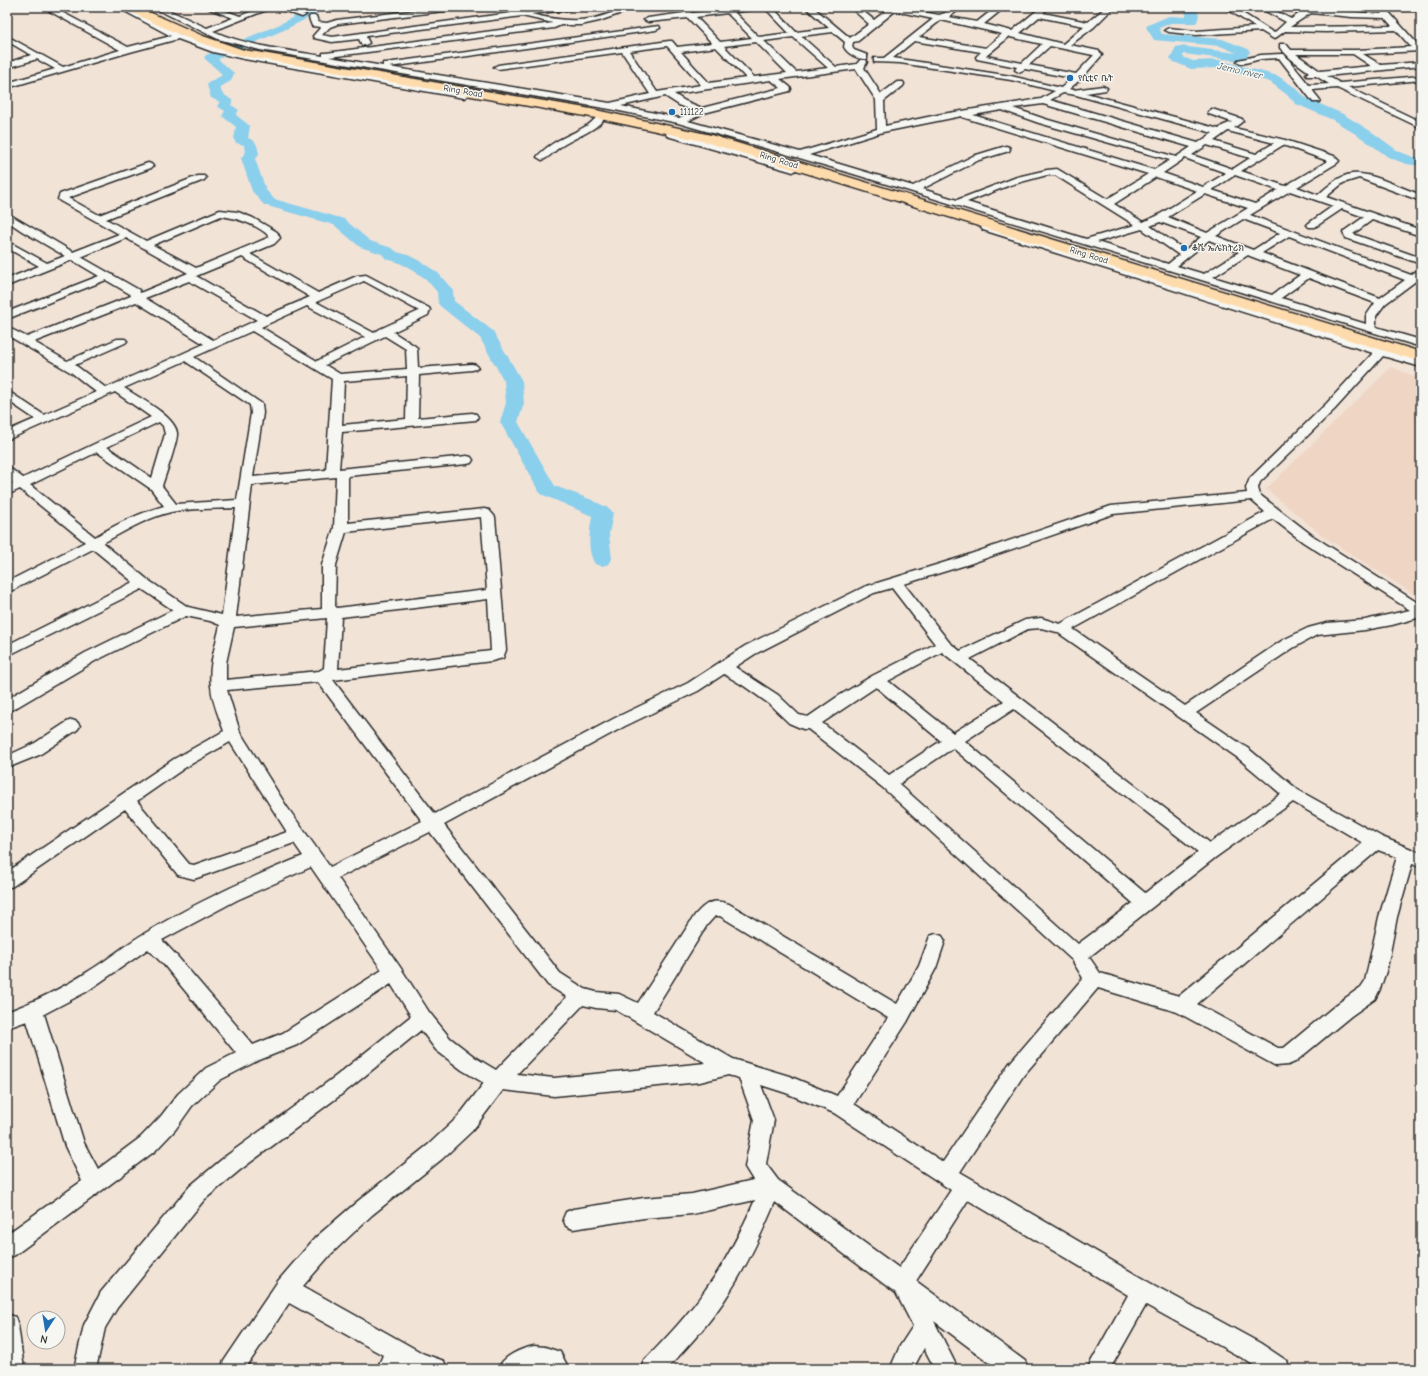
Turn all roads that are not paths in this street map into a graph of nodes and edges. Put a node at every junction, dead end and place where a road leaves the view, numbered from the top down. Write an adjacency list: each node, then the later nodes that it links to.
1 (46, 7): 77 (street)
2 (121, 7): 60 (street)
3 (129, 7): 72 (highway, Ring Road)
4 (142, 7): 72 (highway, Ring Road)
5 (156, 7): 55 (street)
6 (209, 7): 41 (street)
7 (270, 7): 41 (street)
8 (277, 7): 37 (street)
9 (339, 7): 26 (street)
10 (460, 7): 48 (street)
11 (575, 7): 34 (street)
12 (625, 7): 34 (street)
13 (636, 7): 43 (street); 45 (street)
14 (682, 7): 38 (street)
15 (758, 7): 31 (street)
16 (768, 7): 58 (street)
17 (809, 7): 52 (street)
18 (854, 7): 46 (street)
19 (958, 7): 40 (street)
20 (1001, 7): 47 (street)
21 (1046, 7): 36 (street)
22 (1110, 7): 49 (street)
23 (1228, 7): 53 (street)
24 (1262, 7): 44 (street)
25 (1283, 7): 33 (street)
26 (331, 8)
27 (505, 8): 34 (street); 35 (street)
28 (889, 8): 32 (street); 46 (street)
29 (1380, 8): 30 (street); 39 (street)
30 (1421, 8)
31 (726, 9): 38 (street); 66 (street)
32 (913, 9): 40 (street)
33 (1312, 10): 39 (street); 44 (street)
34 (530, 12)
35 (521, 14): 45 (street); 59 (street)
36 (1037, 14): 49 (street); 57 (street)
37 (302, 15)
38 (690, 15): 43 (street); 70 (street)
39 (1387, 16): 51 (street)
40 (940, 17): 47 (street); 63 (street)
41 (240, 18): 55 (street)
42 (313, 18): 48 (street)
43 (648, 20): 50 (street)
44 (1291, 22): 54 (street)
45 (557, 24): 67 (street); 74 (street)
46 (874, 24): 68 (street)
47 (978, 24): 57 (street)
48 (327, 25): 59 (street)
49 (1091, 25): 73 (street)
50 (656, 28): 67 (street); 69 (street)
51 (1397, 28): 54 (street); 64 (street)
52 (835, 29): 58 (street); 68 (street)
53 (1262, 29): 56 (street); 61 (street)
54 (1282, 29): 61 (street)
55 (208, 30): 72 (street)
56 (1168, 30)
57 (1011, 33): 71 (street); 79 (street)
58 (795, 35): 66 (street); 98 (street)
59 (362, 36): 74 (street)
60 (178, 37): 72 (street); 77 (street)
61 (1274, 37): 81 (street)
62 (7, 38): 83 (street)
63 (912, 38): 79 (street); 87 (street)
64 (1406, 38): 65 (street); 76 (street)
65 (1421, 38)
66 (757, 39): 70 (street); 100 (street)
67 (563, 40): 84 (street); 94 (street)
68 (849, 42): 88 (street)
69 (669, 43): 75 (street); 78 (street)
70 (719, 44): 78 (street); 107 (street)
71 (1048, 44): 73 (street); 93 (street)
72 (225, 46): 80 (highway, Ring Road)
73 (1066, 46): 103 (street)
74 (369, 49): 85 (street)
75 (624, 49): 84 (street); 117 (street)
76 (1419, 49): 82 (street)
77 (127, 50): 97 (street)
78 (676, 50): 110 (street)
79 (986, 50): 86 (street)
80 (246, 51): 85 (street); 128 (street); 200 (highway, Ring Road); 201 (highway, Ring Road)
81 (1289, 52): 82 (street); 101 (street)
82 (1357, 52): 96 (street)
83 (37, 56): 92 (street); 97 (street)
84 (576, 56): 95 (street)
85 (312, 57): 94 (street)
86 (980, 57): 93 (street); 99 (street)
87 (887, 59): 88 (street); 99 (street)
88 (862, 62): 98 (street); 118 (street)
89 (1241, 62): 102 (street)
90 (1421, 64): 91 (street)
91 (1404, 65): 96 (street); 106 (street)
92 (7, 66)
93 (1024, 66): 103 (street); 105 (street)
94 (373, 67): 122 (street)
95 (498, 67)
96 (1378, 67): 101 (street)
97 (61, 69): 109 (street)
98 (835, 70): 100 (street)
99 (966, 71): 105 (street)
100 (794, 74): 104 (street)
101 (1318, 74): 102 (street); 111 (street)
102 (1296, 75): 113 (street)
103 (1078, 77): 114 (street)
104 (774, 78): 107 (street); 124 (street)
105 (1011, 78): 114 (street)
106 (1421, 78): 111 (street)
107 (752, 80): 110 (street)
108 (900, 84): 118 (street)
109 (7, 86)
110 (707, 86): 115 (street)
111 (1340, 86): 113 (street); 130 (street)
112 (1103, 88): 116 (street)
113 (1307, 88): 119 (street)
114 (1063, 90): 116 (street); 120 (street)
115 (666, 93): 117 (street); 124 (street)
116 (1073, 93): 121 (street)
117 (654, 95): 122 (street)
118 (880, 100): 132 (street)
119 (1316, 100)
120 (1042, 101): 123 (street); 127 (street)
121 (1111, 103): 127 (street); 133 (street)
122 (610, 106): 129 (street)
123 (1002, 108): 126 (street); 131 (street)
124 (701, 111): 129 (street)
125 (1212, 112): 133 (street)
126 (962, 114): 132 (street); 134 (street)
127 (1090, 115): 131 (street); 136 (street)
128 (601, 118): 139 (street); 200 (street)
129 (680, 121): 138 (street)
130 (1421, 125)
131 (1068, 128): 134 (street); 141 (street)
132 (882, 130): 138 (street)
133 (1222, 130): 135 (street); 136 (street)
134 (1045, 139): 144 (street)
135 (1282, 142): 140 (street); 146 (street)
136 (1202, 143): 140 (street); 141 (street)
137 (1006, 149): 147 (street)
138 (801, 155): 147 (street)
139 (542, 157)
140 (1256, 157): 143 (street)
141 (1181, 158): 143 (street); 144 (street)
142 (148, 166): 158 (street)
143 (1234, 172): 146 (street); 148 (street)
144 (1154, 173): 148 (street); 152 (street)
145 (201, 178): 158 (street)
146 (1288, 189): 150 (street); 154 (street)
147 (913, 190): 151 (street)
148 (1206, 190): 154 (street); 159 (street)
149 (1421, 198): 150 (street)
150 (1319, 199): 153 (street)
151 (957, 203): 152 (street); 168 (street)
152 (1108, 203): 161 (street)
153 (1340, 206): 157 (street); 160 (street)
154 (1256, 208): 156 (street)
155 (7, 216): 162 (street)
156 (1243, 216): 163 (street); 167 (street)
157 (1371, 216): 164 (street); 175 (street)
158 (99, 218): 165 (street)
159 (1160, 218): 161 (street); 167 (street)
160 (1312, 225)
161 (1143, 226): 168 (street); 173 (street)
162 (25, 229): 166 (street); 174 (street)
163 (1287, 232): 172 (street); 181 (street)
164 (1421, 233)
165 (127, 234): 170 (street); 174 (street)
166 (7, 235)
167 (1207, 237): 172 (street); 173 (street)
168 (1085, 242): 177 (street)
169 (7, 244): 176 (street)
170 (146, 244): 171 (street); 179 (street)
171 (242, 253): 179 (street); 185 (street)
172 (1250, 253): 178 (street); 182 (street)
173 (1184, 254): 177 (street)
174 (74, 256): 176 (street); 180 (street)
175 (1421, 261)
176 (47, 267): 183 (street)
177 (1169, 268): 182 (street)
178 (1308, 274): 186 (street); 187 (street)
179 (193, 275): 184 (street); 190 (street)
180 (108, 276): 184 (street); 189 (street)
181 (1417, 276): 187 (street)
182 (1205, 278): 186 (street)
183 (7, 283)
184 (136, 297): 196 (street); 198 (street)
185 (319, 298): 188 (street); 193 (street)
186 (1273, 299): 192 (street)
187 (1381, 302): 192 (street)
188 (309, 303): 190 (street); 195 (street)
189 (7, 316)
190 (266, 321): 191 (street)
191 (252, 327): 198 (street); 206 (street)
192 (1371, 328): 199 (street)
193 (384, 331): 195 (street); 208 (street)
194 (8, 332): 196 (street)
195 (373, 337): 206 (street)
196 (26, 341): 205 (street)
197 (121, 341): 205 (street)
198 (213, 344): 202 (street)
199 (1421, 344)
200 (1384, 349): 203 (highway, Ring Road); 204 (street); 226 (street)
201 (1421, 350)
202 (185, 356): 210 (street); 222 (street)
203 (1421, 357)
204 (1421, 364)
205 (66, 365): 210 (street)
206 (317, 365): 209 (street)
207 (472, 367): 208 (street)
208 (413, 372): 209 (street); 215 (street)
209 (338, 378): 216 (street)
210 (109, 389): 212 (street); 214 (street)
211 (7, 395): 214 (street)
212 (160, 417): 218 (street); 224 (street)
213 (472, 417): 215 (street)
214 (44, 420): 217 (street)
215 (412, 422): 216 (street)
216 (336, 429): 221 (street)
217 (7, 436)
218 (98, 447): 223 (street); 224 (street)
219 (467, 460): 221 (street)
220 (7, 472): 223 (street)
221 (337, 473): 222 (street); 230 (street)
222 (246, 482): 227 (street)
223 (22, 484): 225 (street); 231 (street)
224 (156, 486): 228 (street)
225 (7, 491)
226 (1254, 496): 229 (street); 232 (street)
227 (244, 504): 228 (street); 239 (street)
228 (172, 508): 231 (street)
229 (1274, 513): 237 (street); 240 (street)
230 (341, 528): 235 (street); 238 (street)
231 (94, 543): 233 (street); 234 (street)
232 (895, 582): 241 (street); 244 (street)
233 (10, 583)
234 (143, 583): 236 (street); 242 (street)
235 (495, 594): 238 (street); 245 (street)
236 (184, 611): 239 (street); 249 (street)
237 (1421, 611): 250 (street)
238 (334, 613): 239 (street); 245 (street)
239 (228, 623): 247 (street)
240 (1062, 629): 243 (street); 250 (street)
241 (944, 646): 243 (street); 246 (street)
242 (7, 651)
243 (959, 658): 248 (street)
244 (723, 667): 251 (street); 259 (street)
245 (322, 676): 247 (street); 259 (street)
246 (877, 680): 251 (street); 254 (street)
247 (218, 686): 253 (street)
248 (1015, 701): 254 (street); 262 (street)
249 (7, 706)
250 (1185, 712): 257 (street)
251 (810, 723): 256 (street)
252 (72, 726): 255 (street)
253 (233, 733): 258 (street); 260 (street)
254 (955, 741): 256 (street); 267 (street)
255 (7, 762)
256 (888, 783): 270 (street)
257 (1292, 794): 261 (street); 262 (street)
258 (127, 800): 260 (street); 266 (street)
259 (433, 823): 265 (street); 273 (street)
260 (298, 835): 263 (street)
261 (1376, 842): 264 (street); 274 (street)
262 (1210, 852): 267 (street)
263 (315, 858): 265 (street); 268 (street)
264 (1414, 858): 274 (street)
265 (327, 876): 271 (street)
266 (7, 881)
267 (1144, 902): 270 (street)
268 (149, 939): 275 (street); 280 (street)
269 (936, 941): 277 (street)
270 (1078, 955): 272 (street)
271 (394, 972): 278 (street); 280 (street)
272 (1094, 979): 274 (street); 284 (street)
273 (580, 996): 276 (street); 282 (street)
274 (1182, 1005)
275 (32, 1010): 279 (street); 285 (street)
276 (641, 1014): 277 (street); 281 (street)
277 (900, 1016): 283 (street)
278 (422, 1018): 282 (street); 297 (street)
279 (7, 1020)
280 (250, 1055): 285 (street)
281 (737, 1069): 282 (street); 283 (street); 286 (street)
282 (498, 1081): 291 (street)
283 (841, 1107): 284 (street)
284 (947, 1174): 287 (street)
285 (95, 1184): 289 (street)
286 (771, 1187): 288 (street); 290 (street); 302 (street)
287 (965, 1187): 290 (street); 292 (street)
288 (573, 1218)
289 (7, 1247)
290 (902, 1283): 294 (street); 305 (street)
291 (286, 1289): 295 (street); 298 (street)
292 (1142, 1291): 306 (street); 307 (street)
293 (7, 1325): 296 (street)
294 (924, 1328): 303 (street); 304 (street)
295 (393, 1360): 299 (street)
296 (13, 1369)
297 (85, 1369)
298 (232, 1369)
299 (436, 1369)
300 (509, 1369): 301 (street)
301 (558, 1369)
302 (652, 1369)
303 (901, 1369)
304 (947, 1369)
305 (1017, 1369)
306 (1098, 1369)
307 (1279, 1369)

